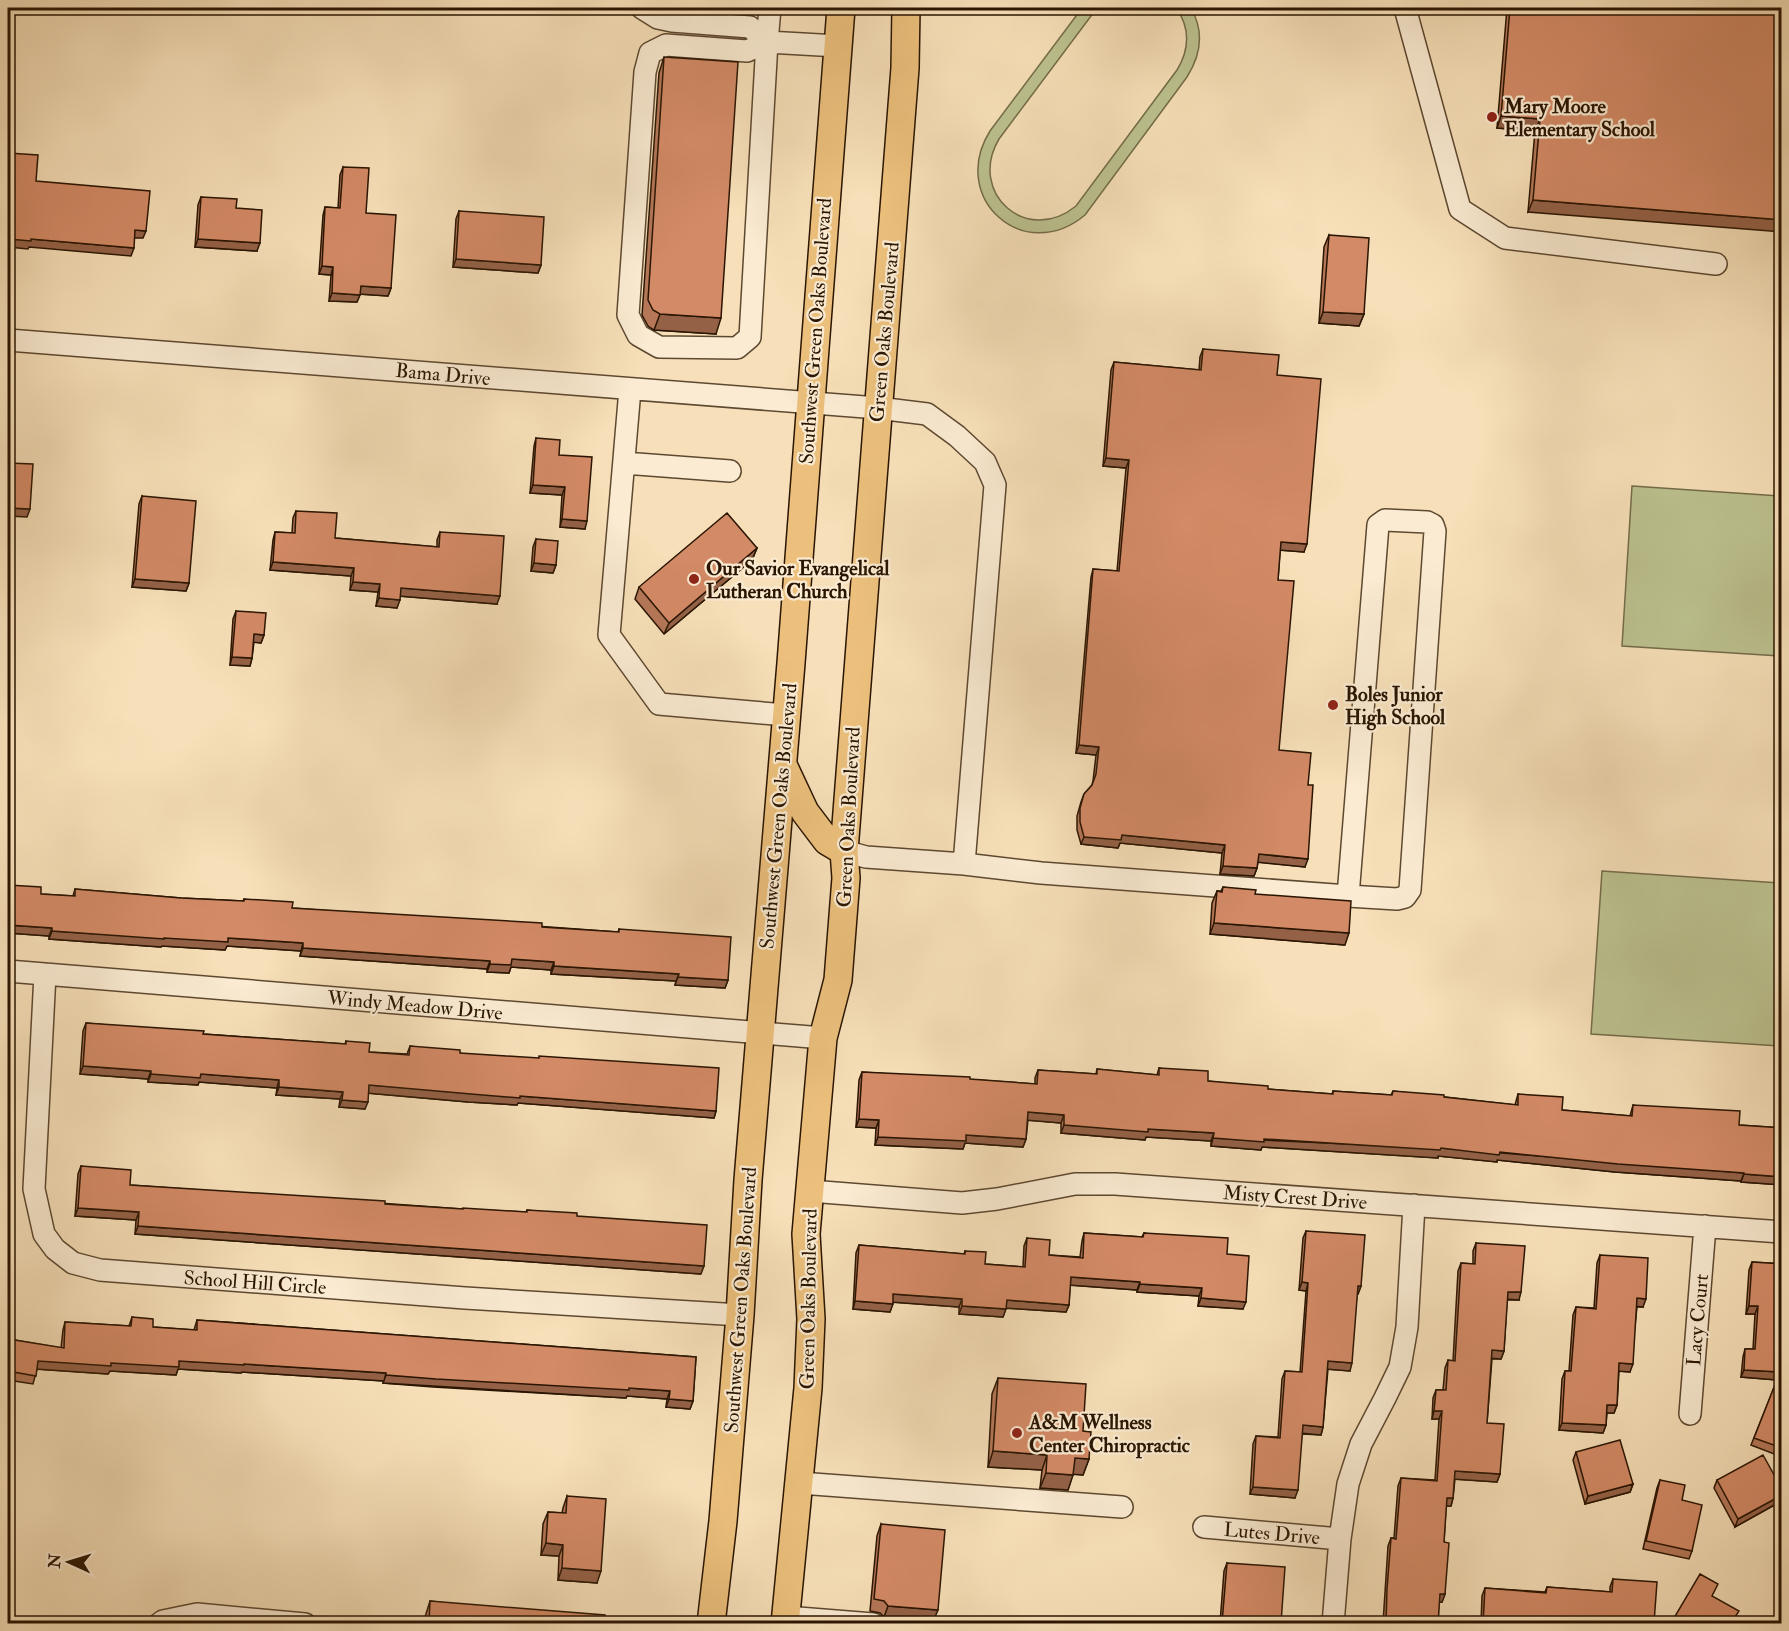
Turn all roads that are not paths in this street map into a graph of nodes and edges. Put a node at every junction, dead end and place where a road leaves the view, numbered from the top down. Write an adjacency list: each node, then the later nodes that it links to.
1 (642, 8): 6 (street)
2 (770, 8): 6 (street)
3 (841, 8): 7 (main road, Southwest Green Oaks Boulevard)
4 (906, 8): 12 (main road, Green Oaks Boulevard)
5 (1405, 8): 8 (street)
6 (767, 42): 6 (street); 7 (street)
7 (838, 46): 11 (main road, Southwest Green Oaks Boulevard)
8 (1716, 264)
9 (8, 340): 10 (street, Bama Drive)
10 (630, 389): 11 (street, Bama Drive); 13 (street)
11 (810, 403): 12 (street, Bama Drive); 15 (main road, Southwest Green Oaks Boulevard)
12 (878, 408): 17 (main road, Green Oaks Boulevard); 18 (street, Bama Drive)
13 (624, 463): 14 (street); 15 (street)
14 (730, 471)
15 (786, 715): 16 (main road, Southwest Green Oaks Boulevard)
16 (782, 764): 17 (main road); 22 (main road, Southwest Green Oaks Boulevard)
17 (844, 851): 18 (street); 23 (main road, Green Oaks Boulevard)
18 (964, 864): 19 (street)
19 (1348, 896): 19 (street)
20 (8, 971): 21 (street, Windy Meadow Drive)
21 (45, 975): 22 (street, Windy Meadow Drive); 28 (street, School Hill Circle)
22 (760, 1033): 23 (street, Windy Meadow Drive); 28 (main road, Southwest Green Oaks Boulevard)
23 (823, 1038): 24 (main road, Green Oaks Boulevard)
24 (810, 1191): 25 (street, Misty Crest Drive); 30 (main road, Green Oaks Boulevard)
25 (1414, 1205): 26 (street, Misty Crest Drive); 33 (street)
26 (1705, 1226): 27 (street, Misty Crest Drive); 29 (street, Lacy Court)
27 (1782, 1232)
28 (740, 1315): 37 (main road, Southwest Green Oaks Boulevard)
29 (1690, 1414)
30 (800, 1483): 31 (street); 34 (main road, Green Oaks Boulevard)
31 (1122, 1507)
32 (1204, 1527): 33 (street, Lutes Drive)
33 (1340, 1539): 39 (street)
34 (785, 1620): 38 (street)
35 (159, 1623): 36 (street)
36 (305, 1623)
37 (711, 1623)
38 (873, 1623)
39 (1333, 1623)

